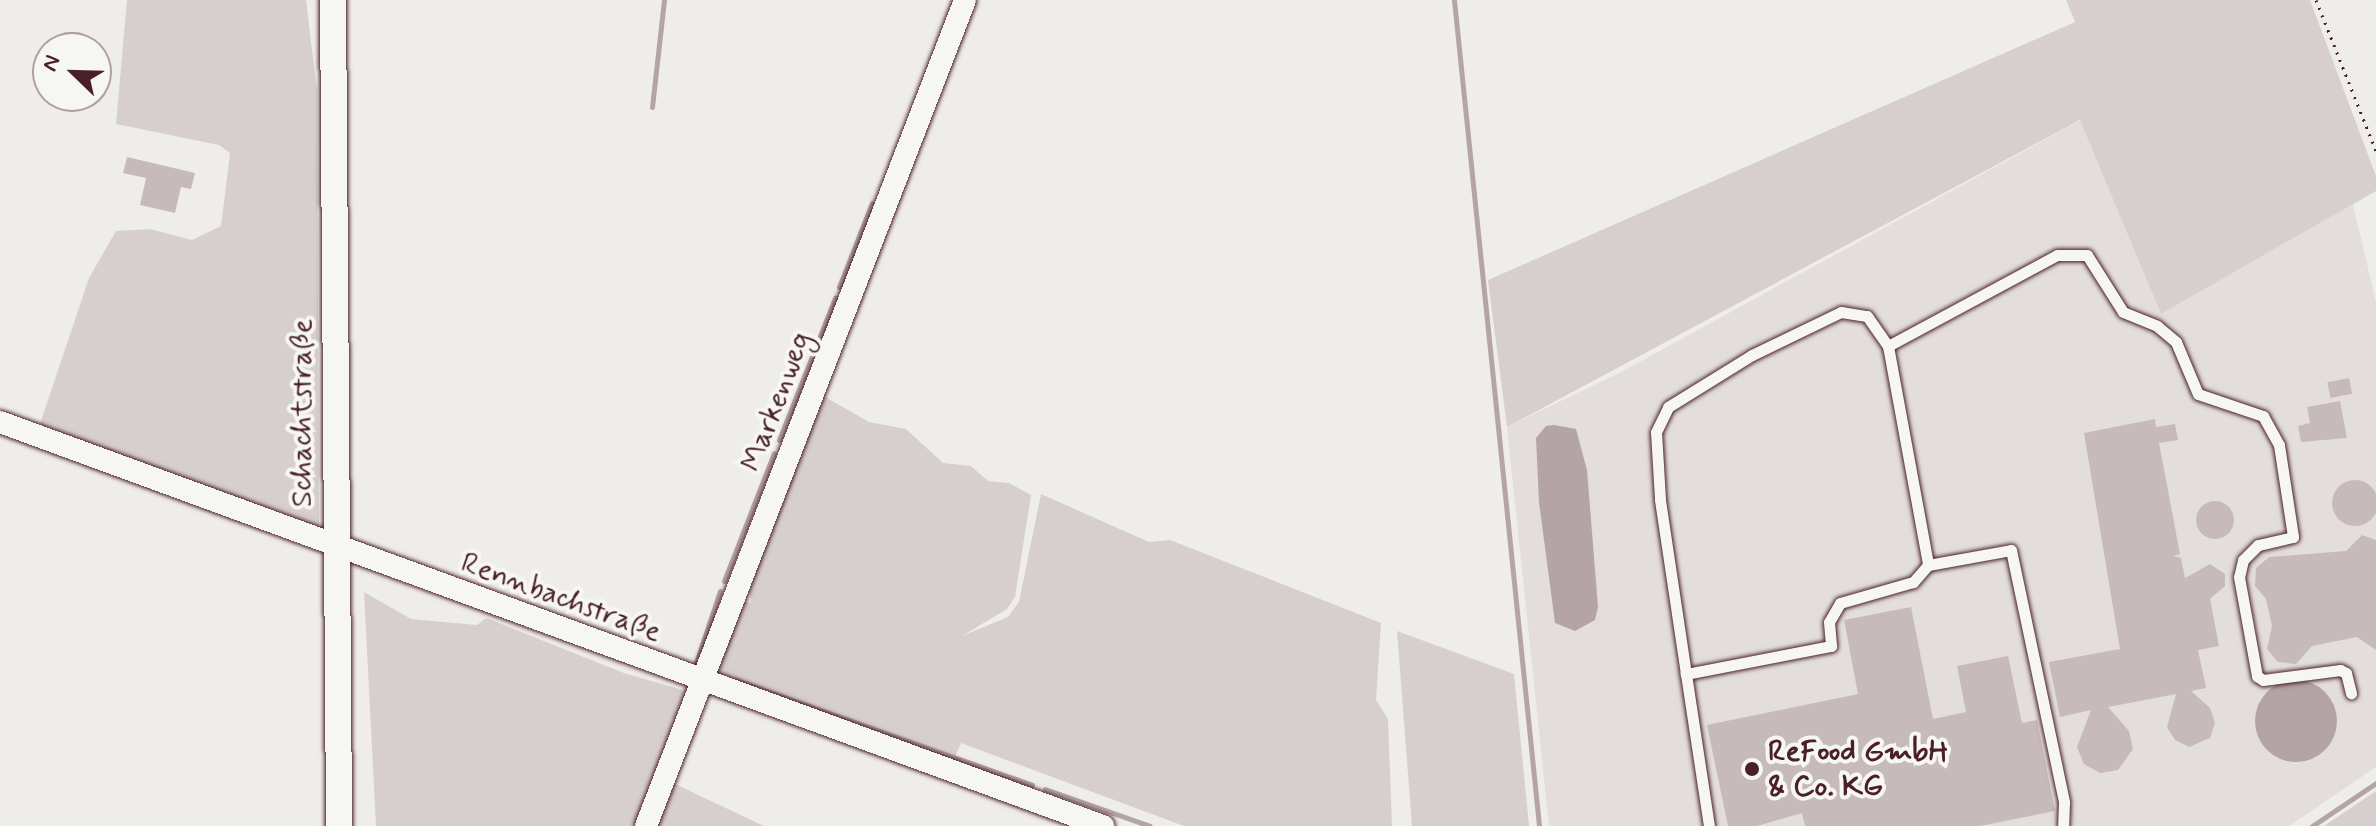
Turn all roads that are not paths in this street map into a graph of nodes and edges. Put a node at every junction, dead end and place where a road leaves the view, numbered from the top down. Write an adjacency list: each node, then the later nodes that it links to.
1 (333, 0): 5 (street, Schachtstraße)
2 (965, 0): 8 (street, Markenweg)
3 (1888, 346): 6 (lane); 7 (lane); 9 (lane)
4 (0, 422): 5 (street, Rennbachstraße)
5 (336, 547): 8 (street, Rennbachstraße); 10 (street, Schachtstraße)
6 (1928, 565): 7 (lane); 14 (lane)
7 (1686, 674): 13 (lane)
8 (700, 682): 11 (street, Markenweg); 12 (street, Rennbachstraße)
9 (2351, 693)
10 (339, 826)
11 (646, 826)
12 (1103, 826)
13 (1709, 826)
14 (2063, 826)

